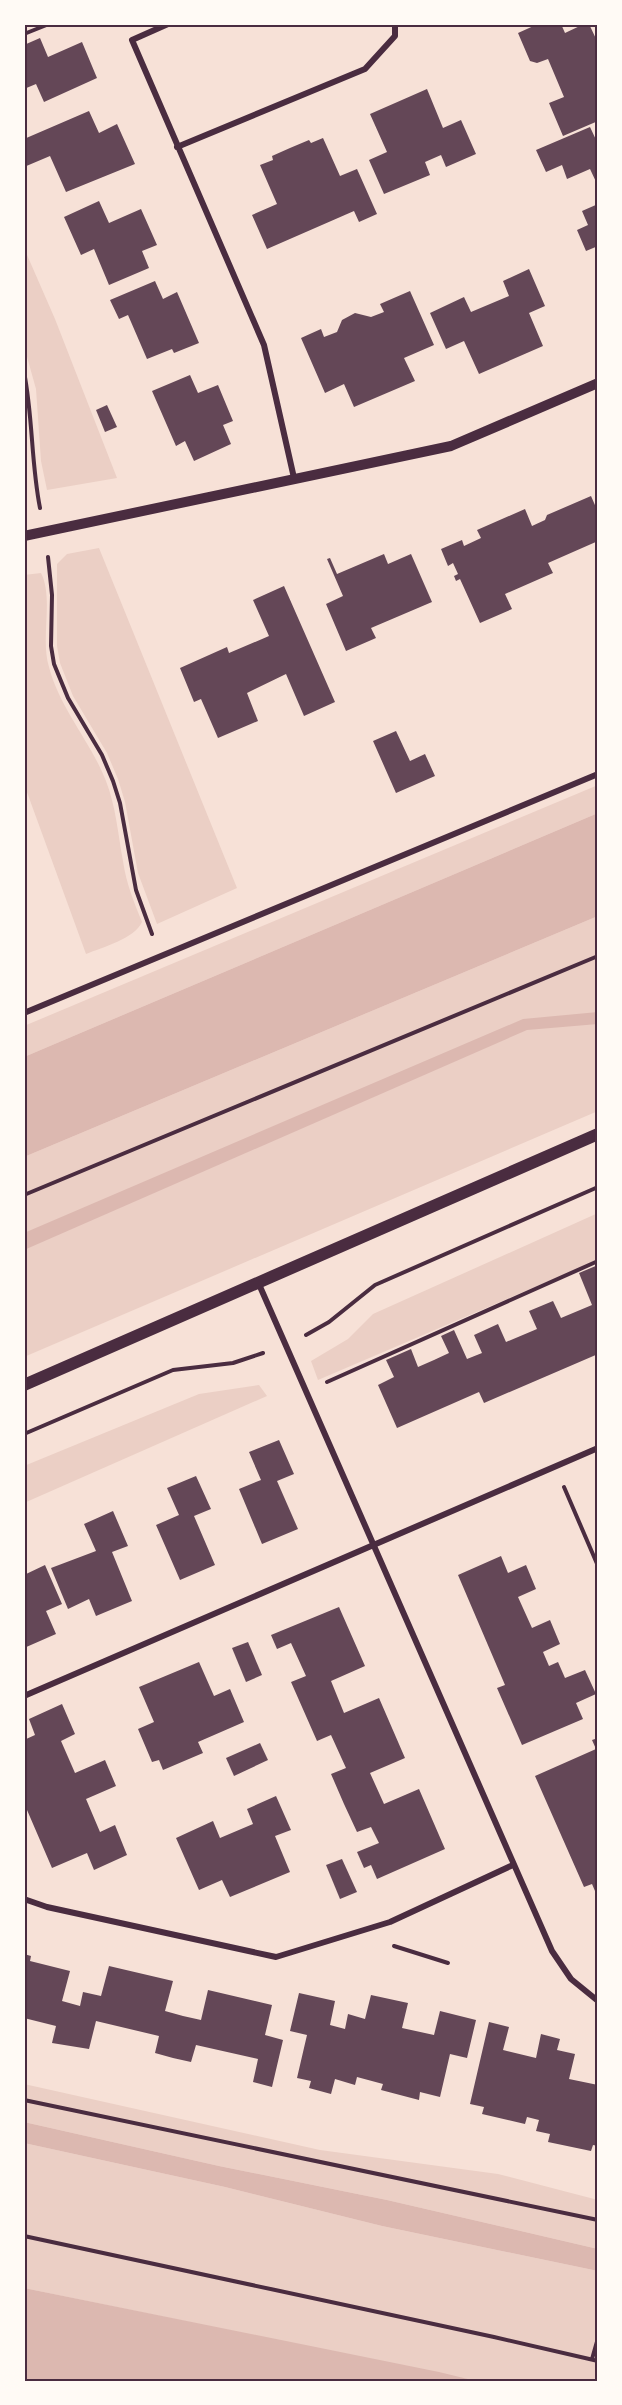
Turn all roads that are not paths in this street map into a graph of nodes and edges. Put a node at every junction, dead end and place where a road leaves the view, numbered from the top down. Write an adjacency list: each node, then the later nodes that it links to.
1 (168, 24): 3 (street)
2 (395, 24): 3 (street)
3 (177, 147): 5 (street)
4 (598, 383): 5 (street)
5 (294, 478): 6 (street)
6 (24, 536)
7 (598, 774): 8 (street)
8 (24, 1013)
9 (598, 1134): 10 (main road)
10 (258, 1282): 11 (main road); 13 (street)
11 (24, 1384)
12 (598, 1449): 13 (street)
13 (374, 1546): 14 (street); 15 (street)
14 (24, 1696)
15 (513, 1864): 16 (street); 17 (street)
16 (24, 1899)
17 (598, 2001)

